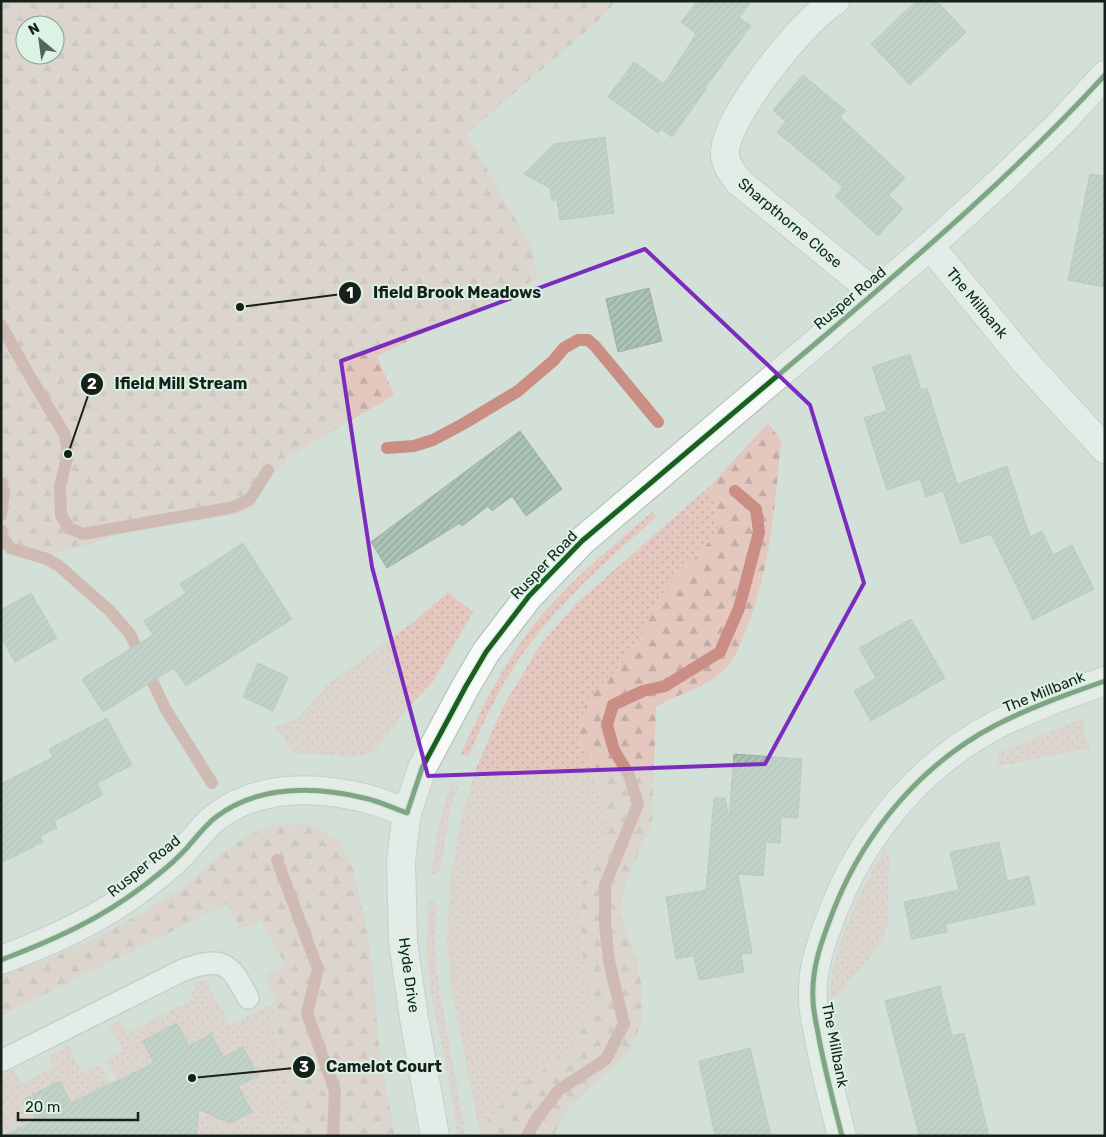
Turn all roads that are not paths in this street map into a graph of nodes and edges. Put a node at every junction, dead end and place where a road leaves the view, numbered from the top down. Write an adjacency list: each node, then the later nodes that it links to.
1 (835, 1): 4 (street, Sharpthorne Close)
2 (1105, 75): 3 (street, Rusper Road)
3 (930, 246): 4 (street, Rusper Road); 5 (street, The Millbank)
4 (875, 293): 7 (street, Rusper Road)
5 (1105, 449)
6 (1105, 681): 12 (street, The Millbank)
7 (407, 812): 8 (street, Rusper Road); 11 (street, Hyde Drive)
8 (1, 960)
9 (248, 998): 10 (lane)
10 (1, 1061)
11 (435, 1136)
12 (842, 1136)

